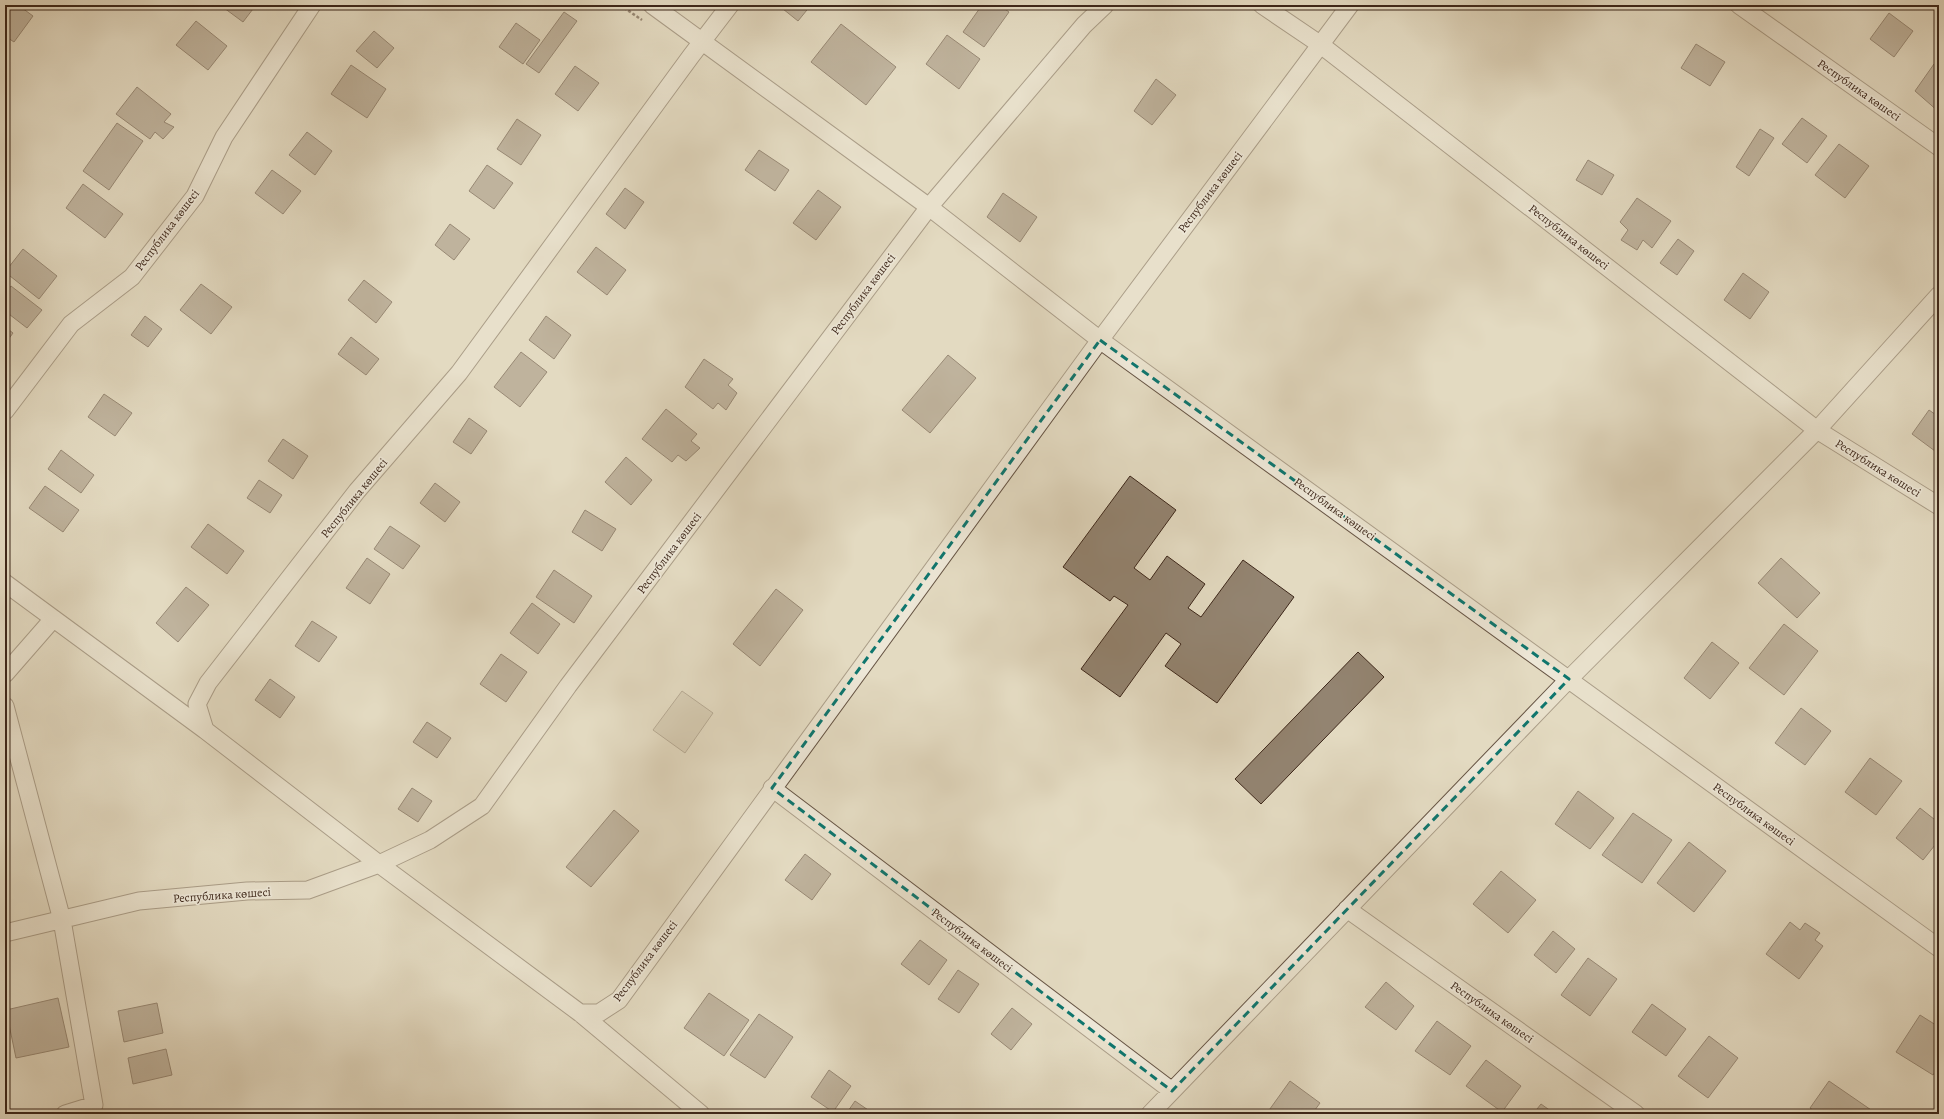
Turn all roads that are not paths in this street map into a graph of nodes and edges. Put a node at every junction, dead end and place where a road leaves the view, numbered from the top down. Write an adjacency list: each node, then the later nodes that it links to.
1 (312, 5): 14 (street, Республика көшесі)
2 (652, 5): 8 (street, Республика көшесі)
3 (730, 5): 8 (street, Республика көшесі)
4 (1105, 5): 11 (street, Республика көшесі)
5 (1262, 5): 9 (street, Республика көшесі)
6 (1350, 5): 9 (street, Республика көшесі)
7 (1739, 5): 10 (street, Республика көшесі)
8 (701, 42): 11 (street, Республика көшесі); 22 (street, Республика көшесі)
9 (1321, 44): 13 (street, Республика көшесі); 15 (street, Республика көшесі)
10 (1939, 147)
11 (929, 207): 13 (street, Республика көшесі); 24 (street, Республика көшесі)
12 (1939, 295): 15 (street)
13 (1100, 340): 20 (street, Республика көшесі); 23 (street, Республика көшесі)
14 (5, 411)
15 (1817, 430): 16 (street, Республика көшесі); 20 (street)
16 (1939, 506)
17 (5, 583): 18 (street)
18 (54, 619): 19 (street); 22 (street)
19 (5, 674)
20 (1570, 679): 25 (street); 28 (street, Республика көшесі)
21 (5, 706): 26 (street)
22 (205, 730): 24 (street)
23 (772, 788): 29 (street, Республика көшесі); 30 (street, Республика көшесі)
24 (379, 864): 26 (street, Республика көшесі); 29 (street)
25 (1347, 909): 30 (street); 34 (street, Республика көшесі)
26 (62, 920): 27 (street, Республика көшесі); 32 (street)
27 (5, 933)
28 (1939, 948)
29 (580, 1013): 33 (street)
30 (1172, 1091): 31 (street)
31 (1153, 1113)
32 (65, 1114)
33 (701, 1114)
34 (1636, 1114)

